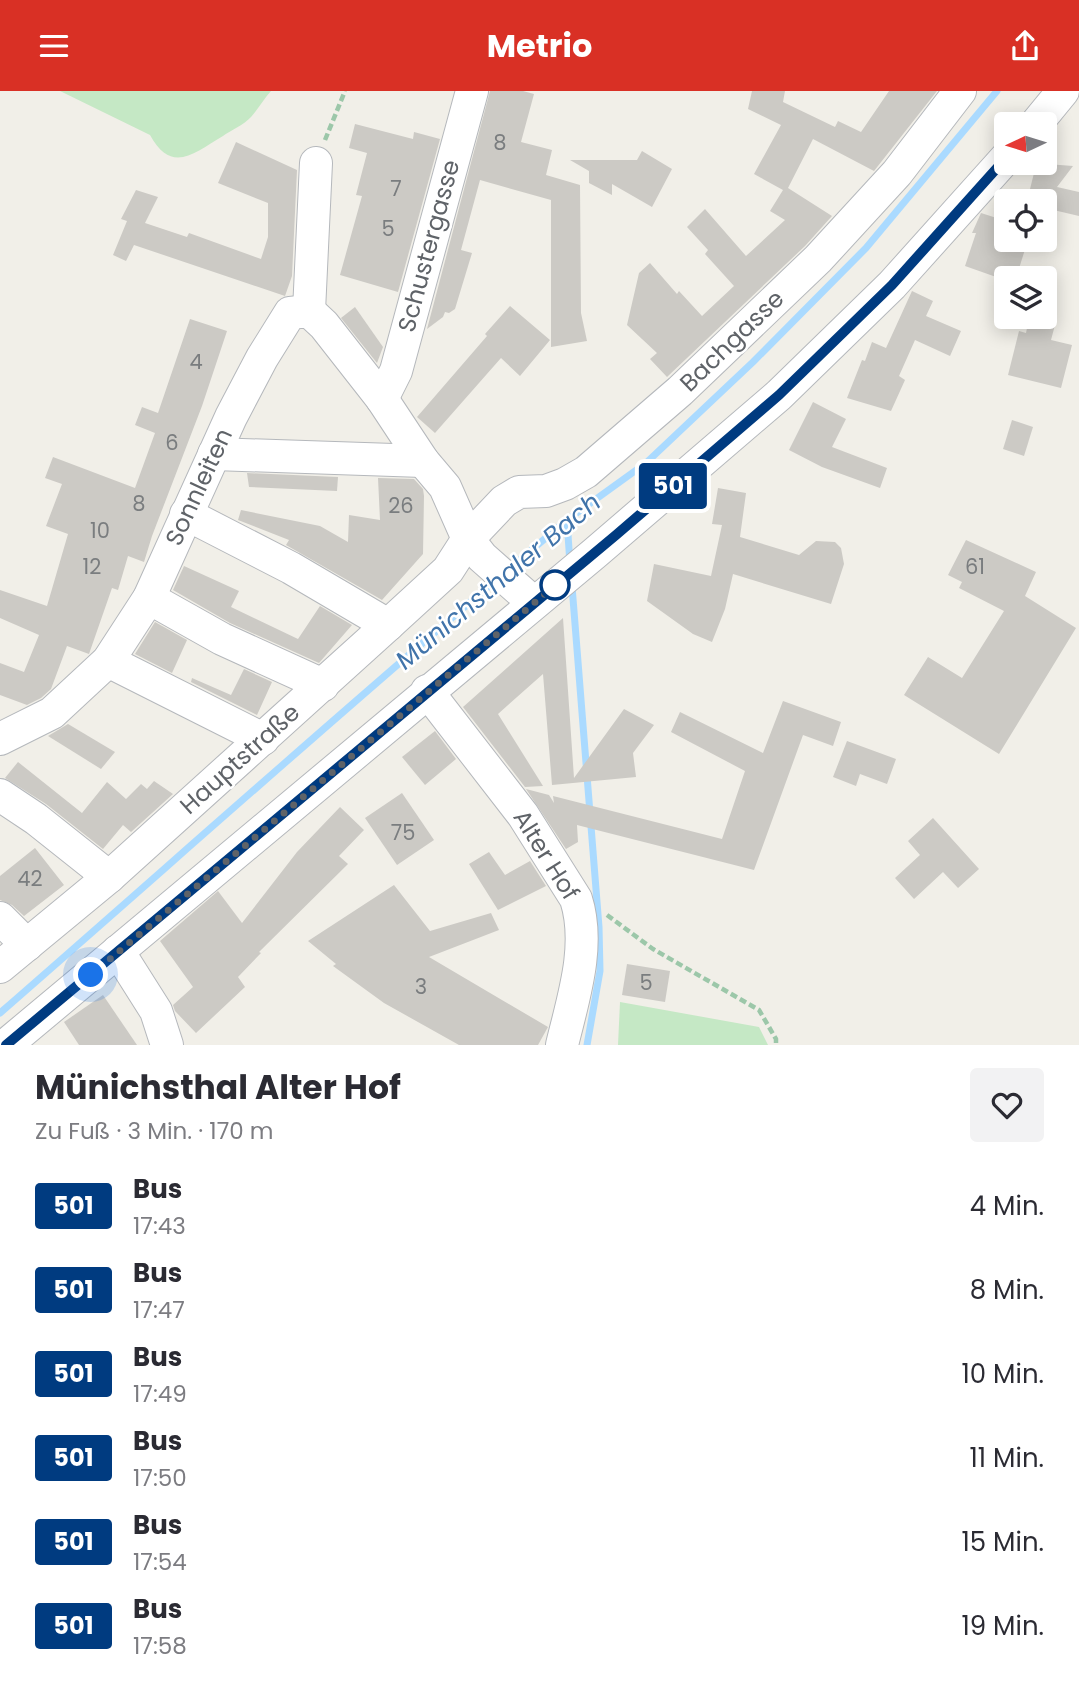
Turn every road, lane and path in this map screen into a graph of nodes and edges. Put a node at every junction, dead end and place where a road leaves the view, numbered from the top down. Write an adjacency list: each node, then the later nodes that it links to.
1 (345, 91): 4 (path)
2 (472, 91): 7 (street, Schustergasse)
3 (960, 91): 11 (street, Bachgasse)
4 (316, 163): 6 (street)
5 (994, 171): 12 (street)
6 (309, 311): 7 (street); 8 (street, Sonnleiten)
7 (382, 399): 9 (street)
8 (214, 454): 9 (street); 10 (street, Sonnleiten)
9 (423, 461): 11 (street)
10 (186, 514): 13 (street, Sonnleiten); 14 (street)
11 (475, 548): 12 (street); 14 (street, Hauptstraße)
12 (524, 594): 17 (street)
13 (149, 599): 15 (street, Sonnleiten); 16 (street)
14 (388, 625): 16 (street, Hauptstraße)
15 (108, 661): 18 (street, Sonnleiten); 19 (street)
16 (323, 685): 19 (street, Hauptstraße)
17 (427, 691): 25 (street); 29 (street, Alter Hof)
18 (0, 739)
19 (263, 739): 21 (street, Hauptstraße)
20 (0, 795): 21 (street)
21 (109, 877): 24 (street, Hauptstraße)
22 (609, 916): 30 (path)
23 (0, 918): 24 (street)
24 (27, 945): 26 (street, Hauptstraße)
25 (118, 951): 27 (street); 28 (street)
26 (0, 967)
27 (6, 1045)
28 (167, 1045)
29 (562, 1045)
30 (776, 1045)

